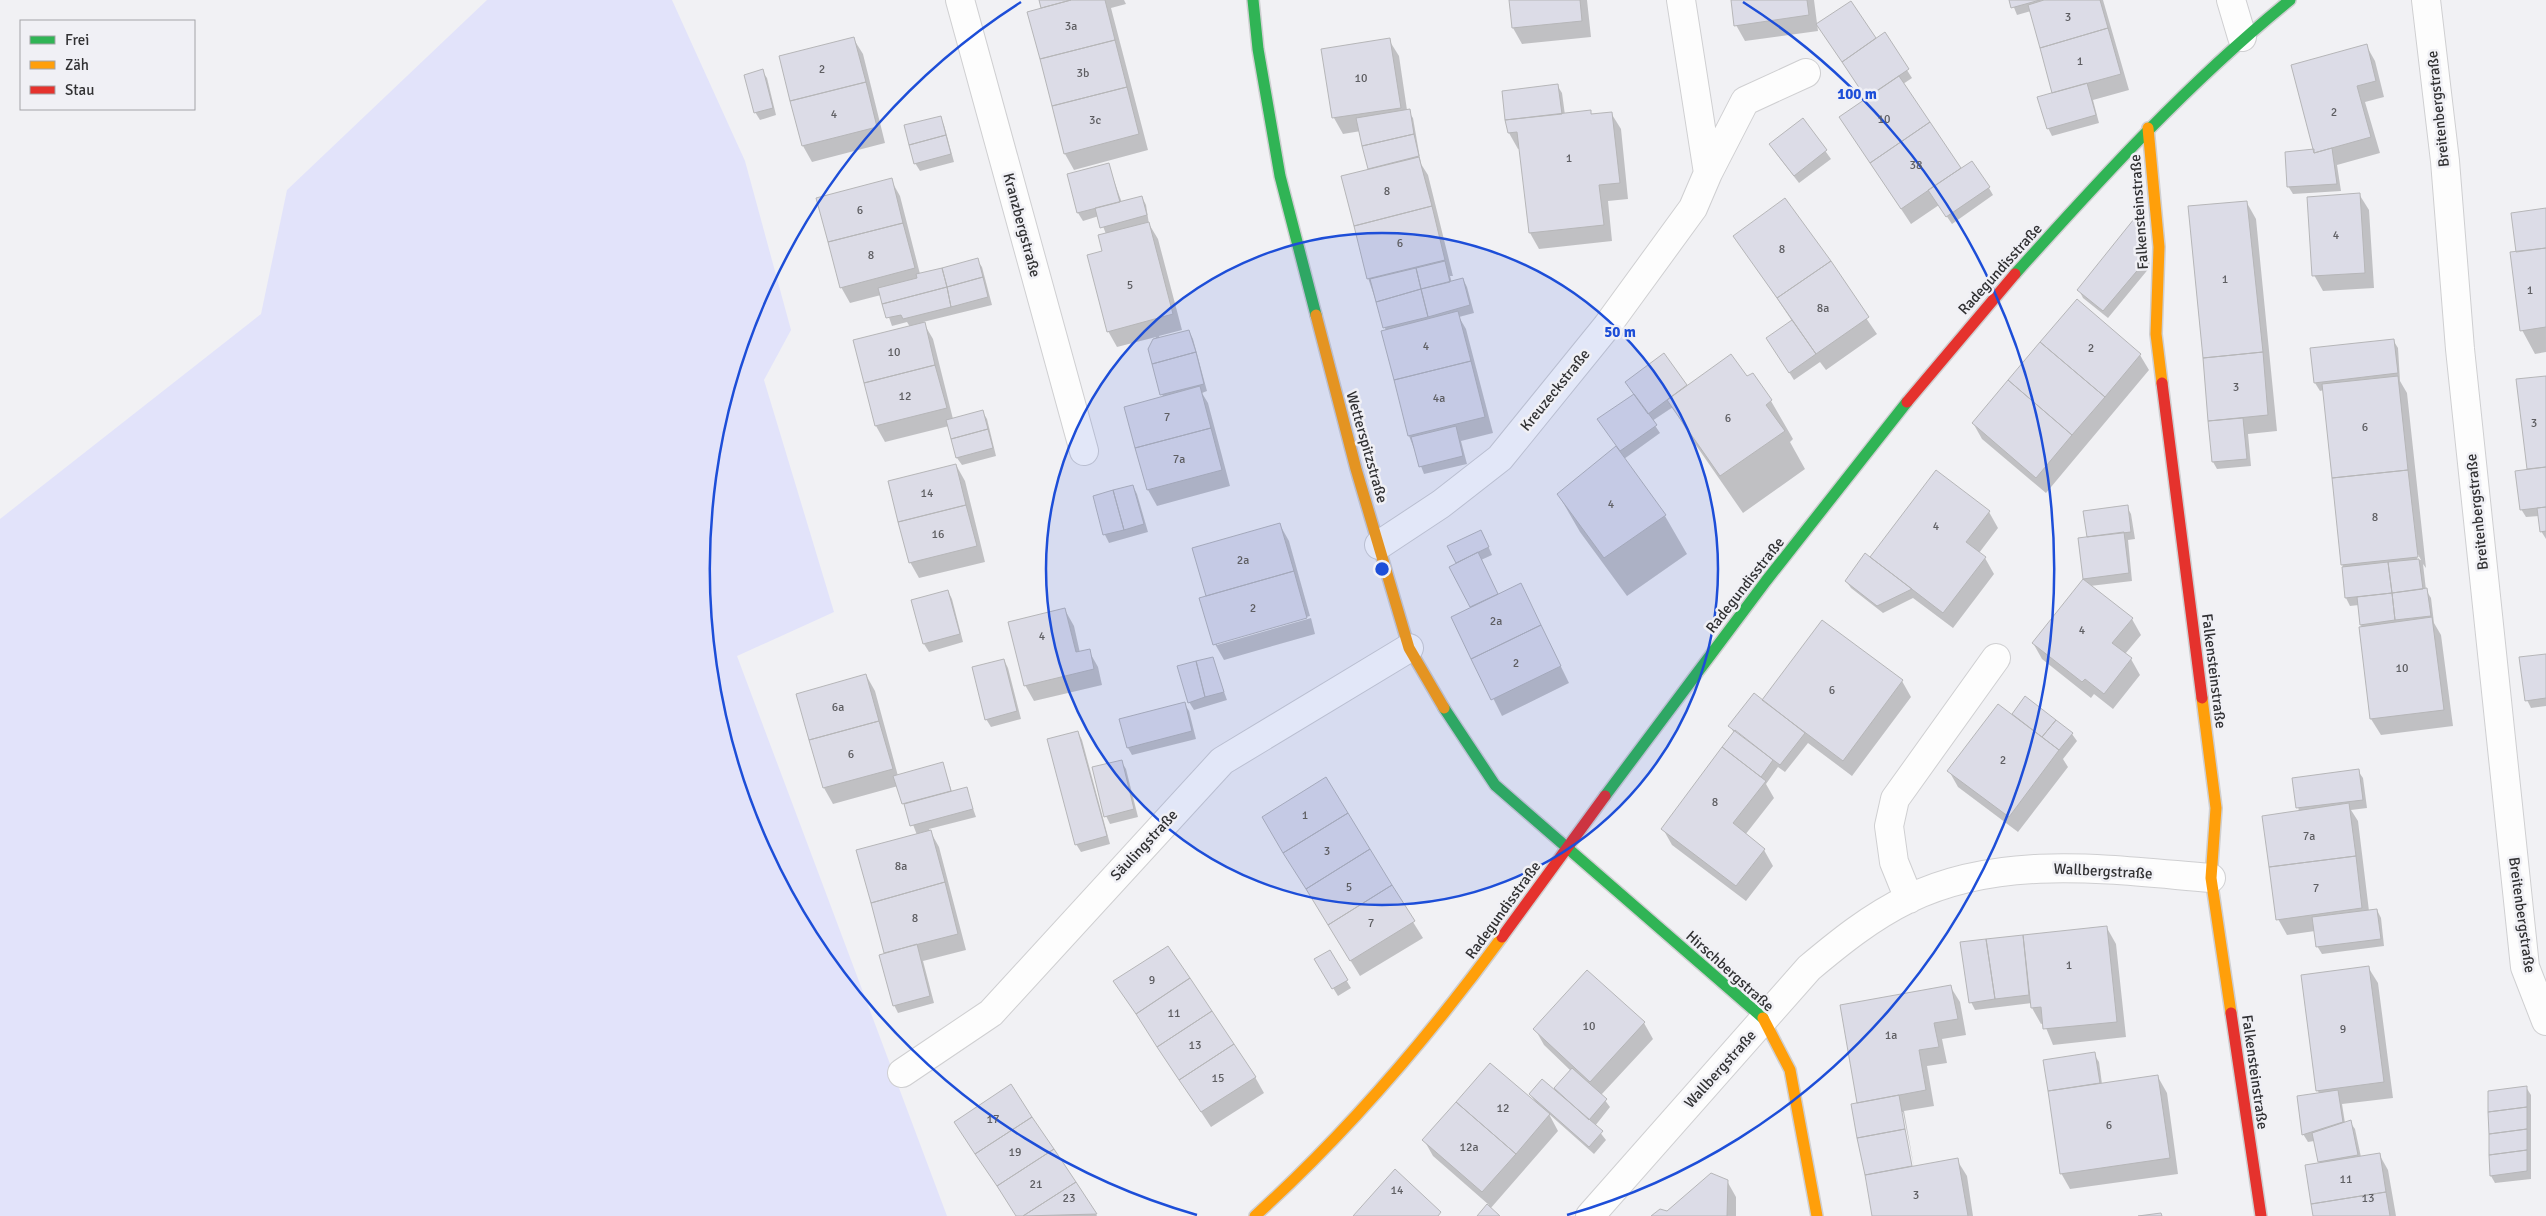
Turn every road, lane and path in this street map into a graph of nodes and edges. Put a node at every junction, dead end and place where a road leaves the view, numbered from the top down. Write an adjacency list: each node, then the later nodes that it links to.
1 (960, 0): 11 (street, Kranzbergstraße)
2 (1253, 0): 12 (street, Wetterspitzstraße)
3 (1681, 0): 10 (street)
4 (2231, 0): 7 (street)
5 (2290, 0): 7 (street, Radegundisstraße)
6 (2426, 0): 19 (street, Breitenbergstraße)
7 (2242, 37): 9 (street, Radegundisstraße)
8 (1806, 73): 10 (street, Kreuzeckstraße)
9 (2148, 128): 15 (street, Radegundisstraße); 16 (street, Falkensteinstraße)
10 (1708, 173): 12 (street, Kreuzeckstraße)
11 (1084, 451)
12 (1380, 545): 13 (street, Wetterspitzstraße)
13 (1409, 648): 15 (street, Wetterspitzstraße); 20 (street, Säulingstraße)
14 (1996, 658): 17 (street)
15 (1566, 849): 18 (street, Hirschbergstraße); 21 (street, Radegundisstraße)
16 (2211, 878): 17 (street, Wallbergstraße); 24 (street, Falkensteinstraße)
17 (1909, 899): 18 (street, Wallbergstraße)
18 (1764, 1018): 22 (street, Wallbergstraße); 23 (street, Hirschbergstraße)
19 (2546, 1021)
20 (902, 1073)
21 (1255, 1216)
22 (1590, 1216)
23 (1817, 1216)
24 (2261, 1216)

